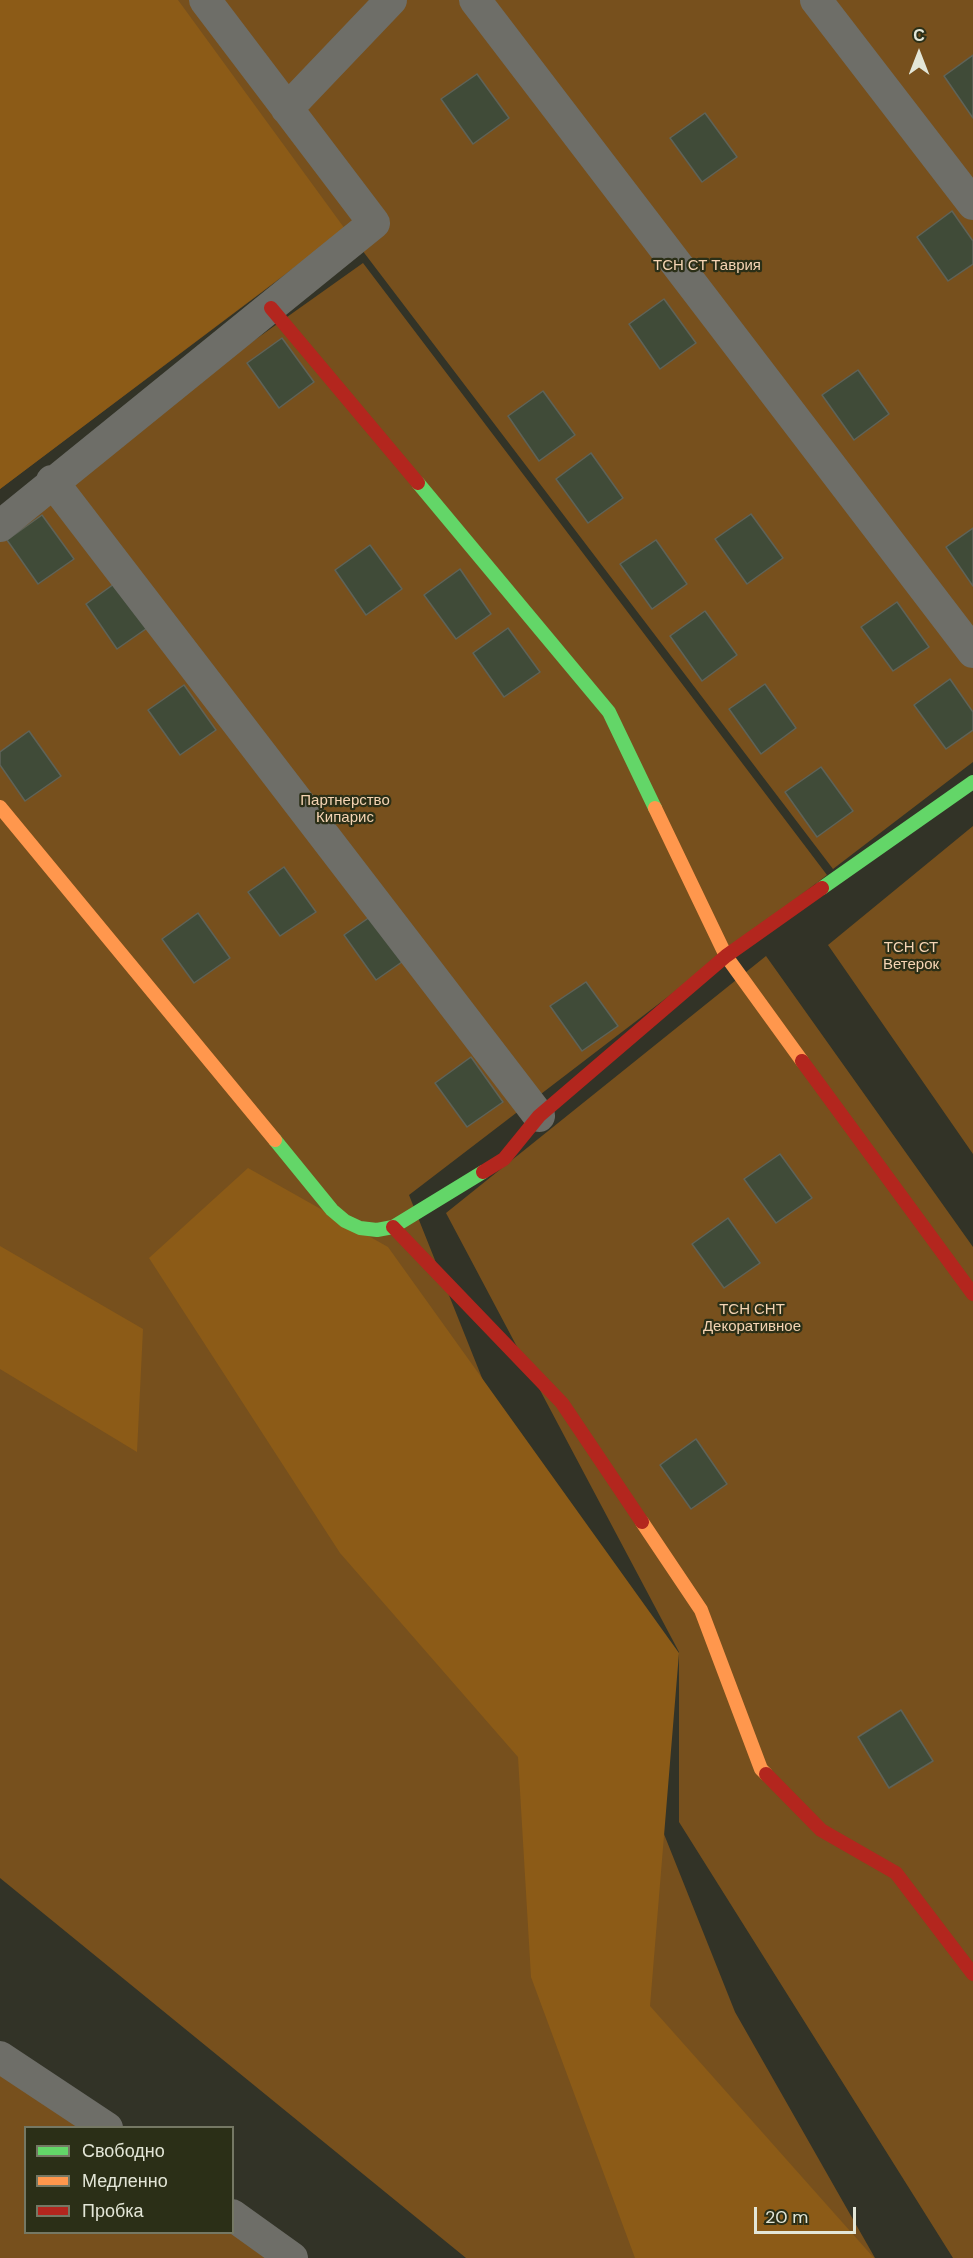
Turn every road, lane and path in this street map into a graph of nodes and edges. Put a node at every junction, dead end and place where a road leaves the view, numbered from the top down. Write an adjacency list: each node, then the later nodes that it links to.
1 (205, 0): 5 (street)
2 (391, 0): 5 (street)
3 (475, 0): 10 (street)
4 (816, 0): 6 (street)
5 (287, 109): 7 (street)
6 (973, 204)
7 (270, 308): 8 (street); 13 (street)
8 (52, 482): 9 (street); 14 (street)
9 (0, 526)
10 (973, 652)
11 (973, 782): 13 (street)
12 (0, 807): 15 (street)
13 (726, 956): 14 (street); 16 (street)
14 (539, 1116): 15 (street)
15 (393, 1227): 17 (street)
16 (973, 1294)
17 (973, 1974)
18 (0, 2057): 19 (street)
19 (105, 2126)
20 (234, 2216): 21 (street)
21 (292, 2258)

